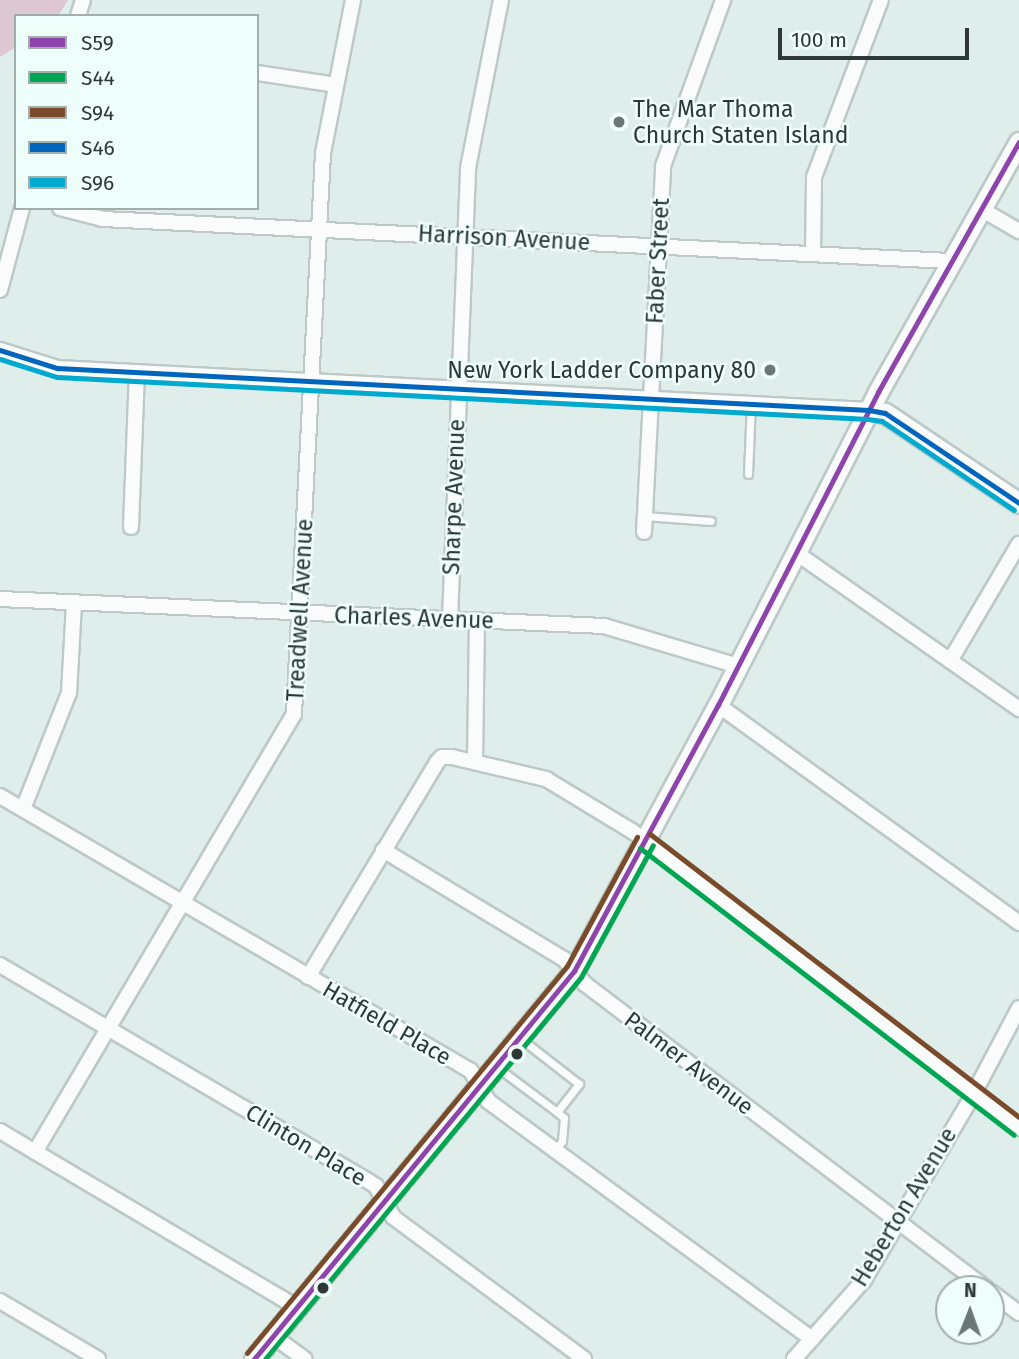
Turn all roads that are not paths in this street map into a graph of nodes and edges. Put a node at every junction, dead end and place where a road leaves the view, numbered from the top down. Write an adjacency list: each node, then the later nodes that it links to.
1 (353, 0): 6 (street, Treadwell Avenue)
2 (501, 0): 13 (street, Sharpe Avenue)
3 (723, 0): 14 (street, Faber Street)
4 (881, 0): 15 (street)
5 (259, 73): 6 (street)
6 (336, 85): 11 (street, Treadwell Avenue)
7 (1019, 142): 8 (street)
8 (981, 209): 12 (street); 16 (street)
9 (21, 210): 17 (street)
10 (68, 210): 11 (street, Harrison Avenue)
11 (318, 229): 13 (street, Harrison Avenue); 20 (street, Treadwell Avenue)
12 (1019, 231)
13 (466, 236): 14 (street, Harrison Avenue); 21 (street, Sharpe Avenue)
14 (658, 246): 15 (street, Harrison Avenue); 22 (street, Faber Street)
15 (813, 253): 16 (street, Harrison Avenue)
16 (950, 261): 24 (street)
17 (0, 290)
18 (0, 350): 19 (street)
19 (137, 372): 20 (street); 29 (street)
20 (311, 380): 21 (street); 35 (street, Treadwell Avenue)
21 (458, 387): 22 (street); 36 (street, Sharpe Avenue)
22 (651, 397): 23 (street); 27 (street, Faber Street)
23 (751, 402): 24 (street); 25 (lane)
24 (869, 410): 26 (street); 32 (street)
25 (748, 474)
26 (1019, 503)
27 (645, 516): 28 (lane); 30 (street, Faber Street)
28 (711, 520)
29 (131, 527)
30 (644, 532)
31 (1019, 544): 38 (street)
32 (795, 552): 38 (street); 39 (street)
33 (0, 598): 34 (street, Charles Avenue)
34 (74, 603): 35 (street, Charles Avenue); 44 (street)
35 (300, 613): 36 (street, Charles Avenue); 47 (street, Treadwell Avenue)
36 (450, 619): 37 (street, Charles Avenue)
37 (477, 620): 39 (street, Charles Avenue); 42 (street)
38 (950, 661): 41 (street)
39 (738, 666): 40 (street)
40 (718, 705): 45 (street); 48 (street)
41 (1019, 709)
42 (475, 762): 45 (street); 46 (street)
43 (0, 796): 44 (street, Hatfield Place)
44 (23, 810): 47 (street, Hatfield Place)
45 (645, 841): 50 (street); 57 (street)
46 (383, 850): 50 (street, Palmer Avenue); 51 (street)
47 (183, 903): 51 (street, Hatfield Place); 53 (street, Treadwell Avenue)
48 (1019, 923)
49 (0, 965): 53 (street, Clinton Place)
50 (574, 971): 54 (street); 64 (street, Palmer Avenue)
51 (307, 977): 56 (street, Hatfield Place)
52 (1019, 1008): 57 (street, Heberton Avenue)
53 (108, 1029): 62 (street, Treadwell Avenue); 63 (street, Clinton Place)
54 (520, 1037): 55 (street); 58 (lane)
55 (496, 1066): 56 (street); 58 (lane)
56 (480, 1086): 61 (street, Hatfield Place); 63 (street)
57 (974, 1093): 59 (street); 64 (street, Heberton Avenue)
58 (557, 1112): 61 (lane)
59 (1019, 1128)
60 (0, 1131): 62 (street)
61 (555, 1150): 69 (street, Hatfield Place)
62 (35, 1152): 67 (street)
63 (384, 1201): 67 (street); 73 (street, Clinton Place)
64 (897, 1221): 65 (street, Palmer Avenue); 69 (street, Heberton Avenue)
65 (968, 1275)
66 (0, 1301): 70 (street)
67 (296, 1307): 68 (street)
68 (273, 1336): 71 (street); 72 (street)
69 (812, 1339): 74 (street, Heberton Avenue)
70 (99, 1359)
71 (254, 1359)
72 (305, 1359)
73 (584, 1359)
74 (794, 1359)

